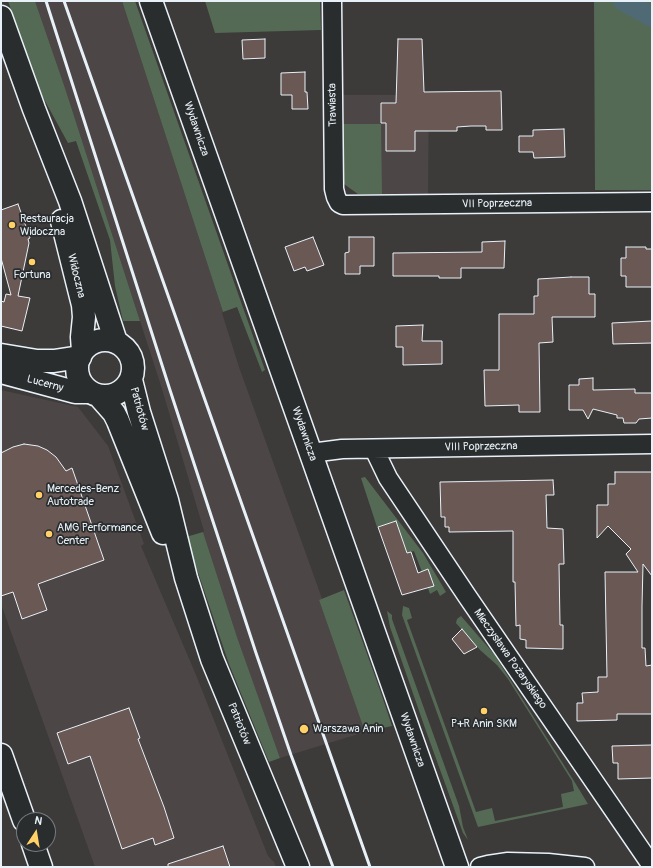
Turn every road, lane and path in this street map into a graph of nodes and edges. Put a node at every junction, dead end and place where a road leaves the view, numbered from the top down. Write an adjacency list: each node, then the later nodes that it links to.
1 (151, 1): 16 (main road, Wydawnicza)
2 (332, 1): 6 (street, Trawiasta)
3 (1, 17): 4 (main road, Widoczna)
4 (34, 109): 7 (main road, Widoczna); 8 (main road, Widoczna)
5 (652, 202): 6 (street, VII Poprzeczna)
6 (343, 205)
7 (116, 342): 8 (main road); 12 (main road)
8 (81, 354): 10 (main road, Lucerny); 13 (main road)
9 (1, 355): 10 (main road, Lucerny)
10 (25, 369): 11 (main road, Lucerny); 13 (main road, Lucerny)
11 (1, 372)
12 (131, 380): 13 (main road); 17 (main road, Patriotów)
13 (94, 394): 17 (main road, Patriotów)
14 (652, 444): 15 (street, VIII Poprzeczna)
15 (374, 449): 16 (street, VIII Poprzeczna); 21 (street, Mieczysława Pożaryskiego)
16 (311, 454): 24 (main road, Wydawnicza)
17 (186, 578): 23 (main road, Patriotów)
18 (1, 755): 19 (main road)
19 (21, 812)
20 (35, 852): 22 (main road)
21 (652, 866)
22 (40, 867)
23 (298, 867)
24 (457, 867)
25 (480, 867): 26 (street)
26 (585, 867)

